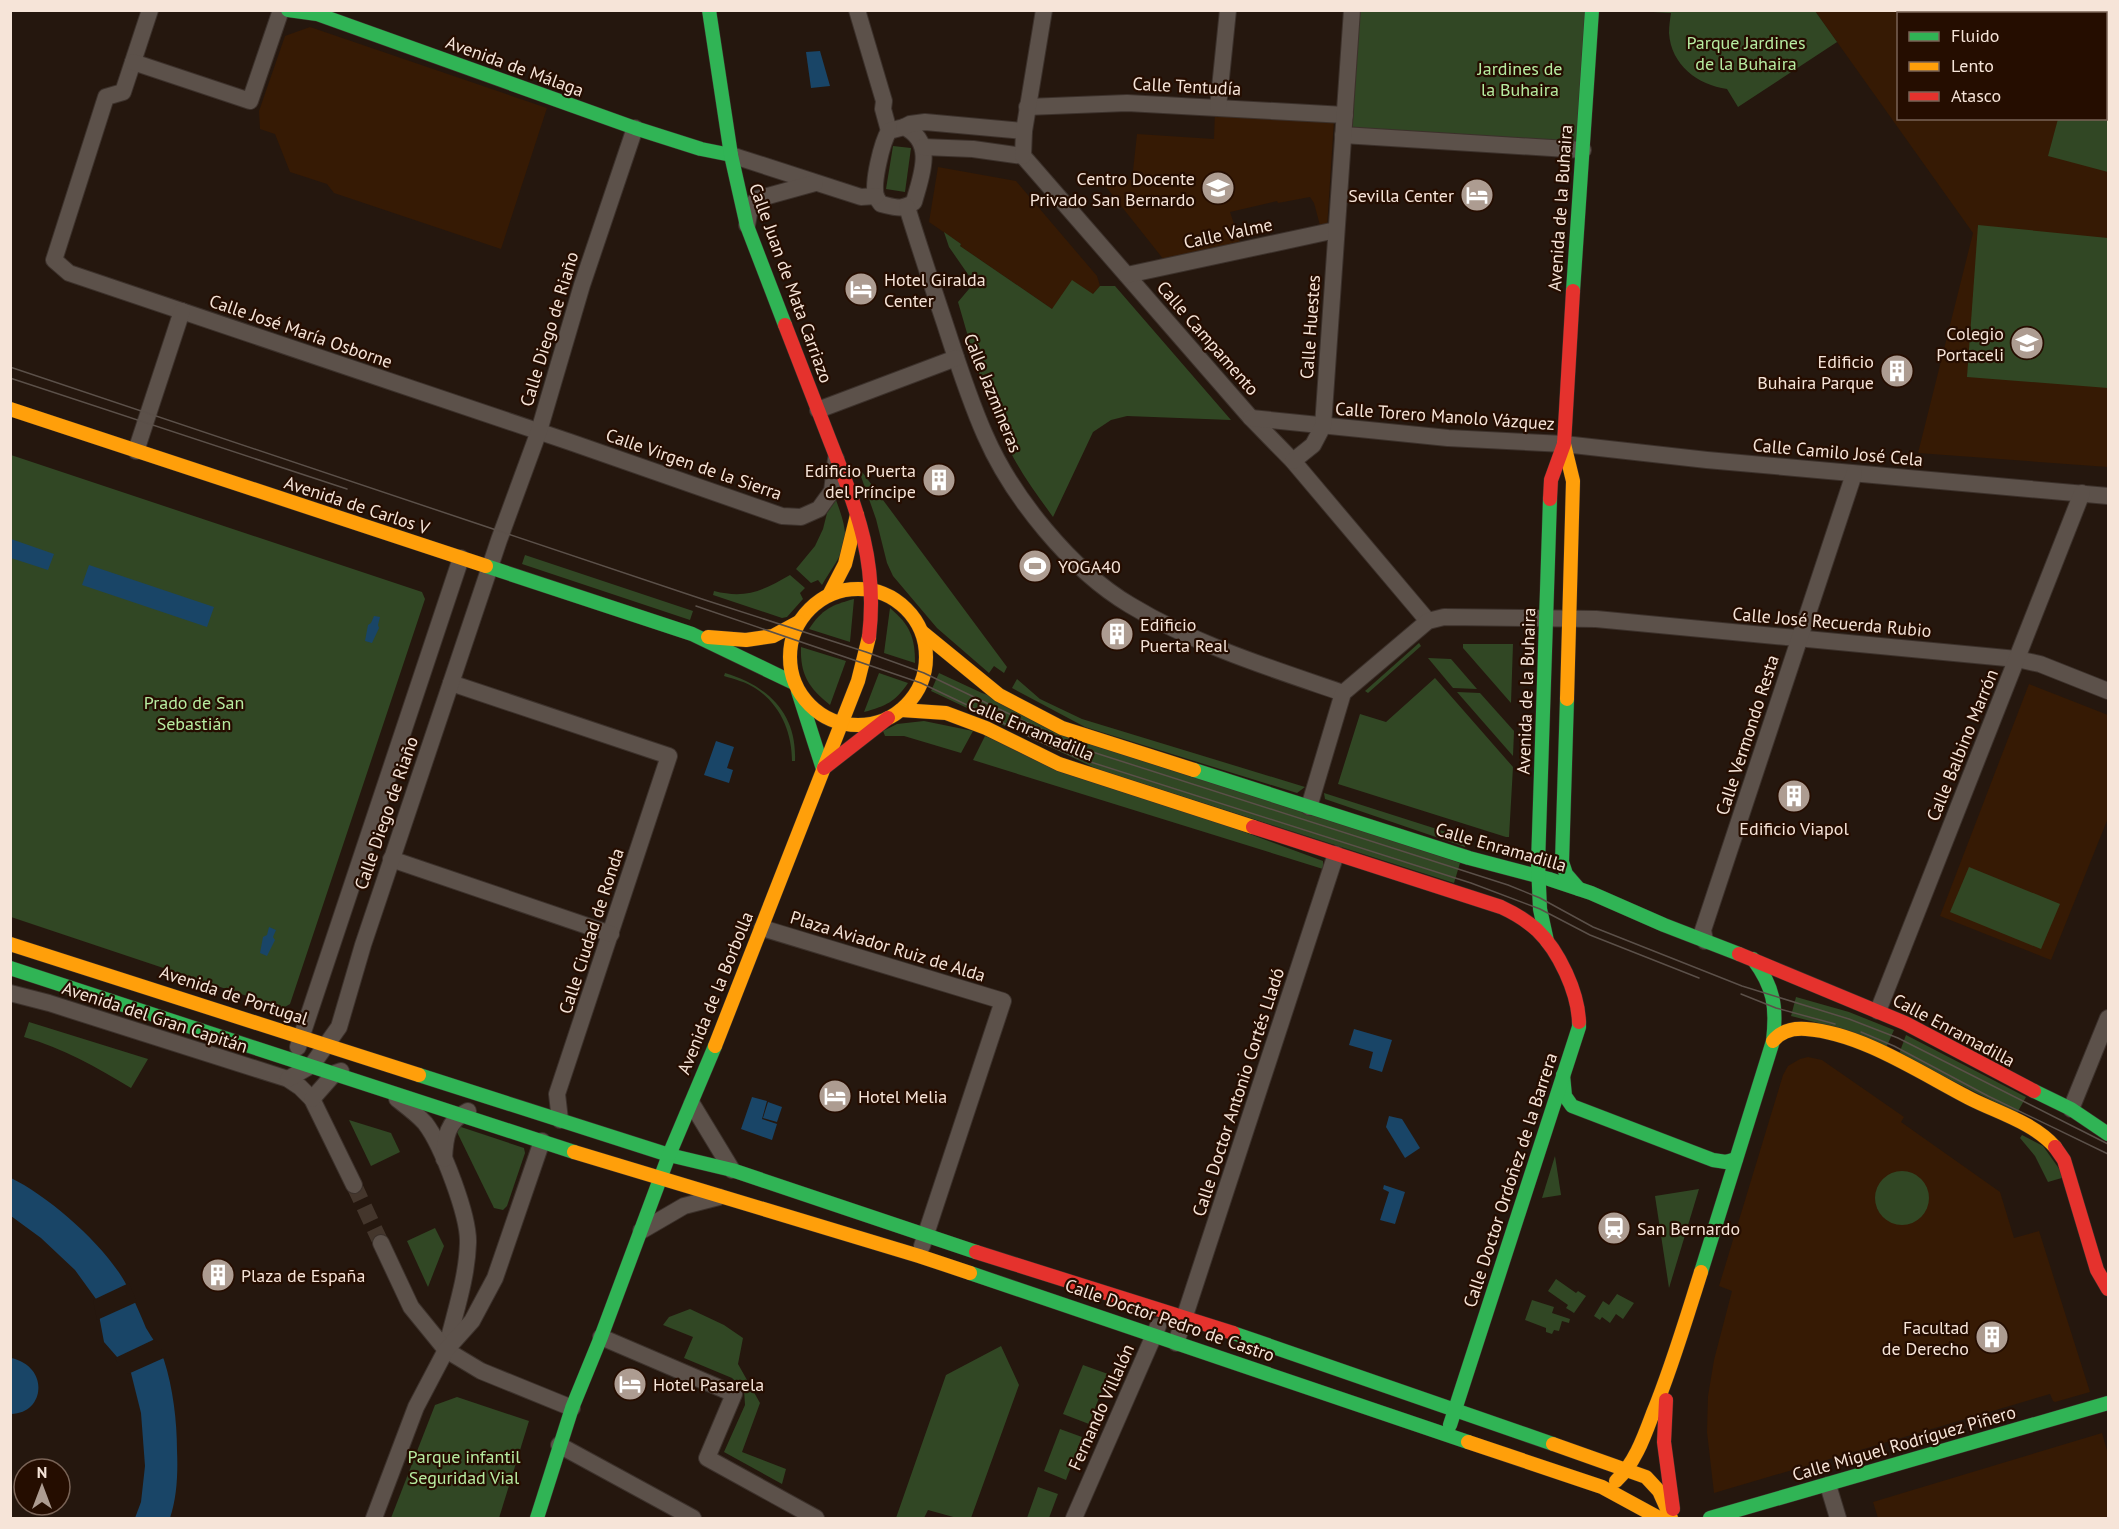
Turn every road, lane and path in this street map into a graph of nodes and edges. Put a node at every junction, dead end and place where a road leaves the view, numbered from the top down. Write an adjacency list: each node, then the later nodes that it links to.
1 (150, 10): 11 (street)
2 (281, 10): 11 (street)
3 (288, 10): 10 (main road, Avenida de Málaga)
4 (710, 10): 21 (main road, Calle Juan de Mata Carriazo)
5 (857, 10): 16 (street)
6 (1044, 10): 13 (street)
7 (1228, 10): 12 (street)
8 (1352, 10): 14 (street, Calle Huestes)
9 (1592, 10): 20 (main road, Avenida de la Buhaira)
10 (318, 12): 15 (main road, Avenida de Málaga)
11 (133, 62): 29 (street, Calle José María Osborne)
12 (1218, 106): 13 (street, Calle Tentudía); 14 (street, Calle Tentudía)
13 (1027, 107): 17 (street)
14 (1344, 115): 18 (street, Calle Huestes)
15 (634, 128): 21 (main road, Avenida de Málaga); 35 (street, Calle Diego de Riaño)
16 (896, 129): 17 (street); 19 (street); 24 (street)
17 (1024, 130): 22 (street)
18 (1343, 135): 20 (street); 27 (street, Calle Huestes)
19 (923, 147): 22 (street); 25 (street)
20 (1583, 150): 36 (main road, Avenida de la Buhaira)
21 (730, 155): 23 (street); 26 (main road, Calle Juan de Mata Carriazo)
22 (1023, 156): 28 (street, Calle Campamento)
23 (815, 183): 24 (street); 26 (street)
24 (876, 196): 25 (street)
25 (907, 207): 30 (street, Calle Jazmineras)
26 (747, 226): 32 (main road, Calle Juan de Mata Carriazo)
27 (1336, 230): 28 (street, Calle Valme); 34 (street, Calle Huestes)
28 (1127, 275): 33 (street, Calle Campamento)
29 (182, 312): 35 (street, Calle José María Osborne); 37 (street)
30 (956, 358): 32 (street); 59 (street, Calle Jazmineras)
31 (10, 409): 37 (main road, Avenida de Carlos V)
32 (818, 410): 38 (main road, Calle Juan de Mata Carriazo)
33 (1251, 418): 34 (street, Calle Torero Manolo Vázquez); 39 (street, Calle Campamento)
34 (1323, 426): 36 (street, Calle Torero Manolo Vázquez); 39 (street)
35 (539, 431): 38 (street, Calle Virgen de la Sierra); 45 (street, Calle Diego de Riaño)
36 (1564, 444): 40 (street, Calle Camilo José Cela); 48 (main road, Avenida de la Buhaira); 49 (main road, Avenida de la Buhaira)
37 (136, 451): 44 (main road, Avenida de Carlos V)
38 (836, 458): 43 (main road, Calle Juan de Mata Carriazo)
39 (1293, 461): 50 (street, Calle Campamento)
40 (1854, 474): 41 (street, Calle Camilo José Cela); 54 (street, Calle Vermondo Resta)
41 (2082, 493): 42 (street, Calle Camilo José Cela); 55 (street, Calle Balbino Marrón)
42 (2109, 496)
43 (858, 514): 46 (main road, Calle Juan de Mata Carriazo); 47 (main road)
44 (461, 558): 45 (main road, Avenida de Carlos V); 81 (street, Calle Diego de Riaño)
45 (490, 567): 53 (main road, Avenida de Carlos V); 56 (street, Calle Diego de Riaño)
46 (873, 590): 47 (main road); 52 (main road); 62 (main road, Avenida de la Borbolla)
47 (829, 595): 51 (main road)
48 (1547, 618): 49 (street, Calle José Recuerda Rubio); 50 (street, Calle José Recuerda Rubio); 67 (main road, Avenida de la Buhaira)
49 (1569, 618): 54 (street, Calle José Recuerda Rubio); 68 (main road, Avenida de la Buhaira)
50 (1428, 621): 59 (street)
51 (798, 622): 53 (main road, Avenida de Carlos V); 57 (main road)
52 (922, 632): 60 (main road); 64 (main road, Calle Enramadilla)
53 (692, 634): 57 (main road, Avenida de Carlos V)
54 (1799, 638): 55 (street, Calle José Recuerda Rubio); 72 (street, Calle Vermondo Resta)
55 (2017, 659): 58 (street, Calle José Recuerda Rubio); 79 (street, Calle Balbino Marrón)
56 (451, 683): 66 (street, Calle Diego de Riaño); 70 (street, Calle Ciudad de Ronda)
57 (796, 687): 62 (main road); 63 (main road)
58 (2109, 691)
59 (1343, 693): 64 (street)
60 (901, 710): 61 (main road); 65 (main road, Calle Enramadilla)
61 (888, 718): 62 (main road); 63 (main road)
62 (841, 724): 63 (main road, Avenida de la Borbolla)
63 (823, 769): 69 (main road, Avenida de la Borbolla)
64 (1310, 807): 67 (main road, Calle Enramadilla)
65 (1336, 854): 71 (main road, Calle Enramadilla); 112 (street, Calle Doctor Antonio Cortés Lladó)
66 (392, 859): 70 (street); 83 (street, Calle Diego de Riaño)
67 (1539, 876): 68 (main road, Calle Enramadilla); 71 (main road, Avenida de la Buhaira)
68 (1580, 889): 72 (main road, Calle Enramadilla)
69 (762, 928): 92 (main road, Avenida de la Borbolla); 107 (street, Plaza Aviador Ruiz de Alda)
70 (611, 934): 95 (street, Calle Ciudad de Ronda)
71 (1547, 940): 87 (main road, Calle Doctor Ordoñez de la Barrera)
72 (1705, 941): 74 (main road, Calle Enramadilla)
73 (10, 944): 81 (main road, Avenida de Portugal)
74 (1753, 959): 79 (main road, Calle Enramadilla); 82 (main road)
75 (10, 968): 76 (main road, Avenida de Portugal)
76 (34, 975): 77 (street); 84 (main road, Avenida de Portugal)
77 (10, 982)
78 (10, 993): 88 (street, Avenida del Gran Capitán)
79 (1878, 1011): 93 (main road, Calle Enramadilla)
80 (2109, 1018): 93 (street)
81 (301, 1037): 83 (main road, Avenida de Portugal); 84 (street, Calle Diego de Riaño)
82 (1773, 1041): 100 (main road); 110 (main road)
83 (327, 1045): 85 (street, Calle Diego de Riaño); 89 (main road, Avenida de Portugal)
84 (294, 1059): 85 (main road, Avenida de Portugal); 88 (street)
85 (312, 1065): 86 (main road, Avenida de Portugal); 88 (street)
86 (335, 1073): 89 (street, Avenida de Portugal); 90 (main road, Avenida de Portugal); 91 (street)
87 (1563, 1074): 100 (main road); 120 (main road, Calle Doctor Ordoñez de la Barrera)
88 (288, 1079): 91 (street, Avenida del Gran Capitán)
89 (444, 1083): 95 (main road, Avenida de Portugal)
90 (387, 1090): 94 (main road, Avenida de Portugal); 101 (street)
91 (312, 1099): 104 (street, Avenida del Gran Capitán)
92 (692, 1104): 99 (main road, Avenida de la Borbolla); 102 (street)
93 (2071, 1110): 96 (main road, Calle Enramadilla)
94 (460, 1115): 97 (street, Avenida de Portugal); 98 (main road, Avenida de Portugal); 101 (street)
95 (560, 1120): 97 (main road, Avenida de Portugal)
96 (2109, 1134)
97 (622, 1140): 99 (main road, Avenida de Portugal)
98 (542, 1141): 103 (main road, Avenida de Portugal); 116 (street)
99 (669, 1155): 102 (main road, Calle Doctor Pedro de Castro); 103 (main road, Avenida de la Borbolla)
100 (1736, 1159): 117 (main road)
101 (444, 1160): 116 (street)
102 (732, 1170): 107 (main road, Calle Doctor Pedro de Castro)
103 (660, 1178): 105 (main road, Calle Doctor Pedro de Castro); 106 (main road, Avenida de la Borbolla)
104 (354, 1185)
105 (723, 1196): 106 (street); 109 (main road, Calle Doctor Pedro de Castro)
106 (641, 1231): 114 (main road, Avenida de la Borbolla)
107 (926, 1236): 109 (street); 111 (main road, Calle Doctor Pedro de Castro)
108 (381, 1243): 116 (street)
109 (919, 1256): 113 (main road, Calle Doctor Pedro de Castro)
110 (2109, 1289)
111 (1164, 1311): 112 (main road, Calle Doctor Pedro de Castro); 113 (street, Fernando Villalón)
112 (1184, 1318): 115 (street, Calle Doctor Antonio Cortés Lladó); 120 (main road, Calle Doctor Pedro de Castro)
113 (1154, 1335): 115 (main road, Calle Doctor Pedro de Castro); 131 (street, Fernando Villalón)
114 (601, 1337): 119 (main road, Avenida de la Borbolla); 130 (street)
115 (1176, 1343): 121 (main road, Calle Doctor Pedro de Castro)
116 (446, 1350): 119 (street); 127 (street)
117 (1668, 1376): 123 (main road); 134 (main road)
118 (2109, 1403): 124 (main road, Calle Miguel Rodríguez Piñero)
119 (572, 1408): 122 (main road, Avenida de la Borbolla)
120 (1455, 1411): 121 (main road, Calle Doctor Ordoñez de la Barrera); 123 (main road, Calle Doctor Pedro de Castro)
121 (1447, 1434): 125 (main road, Calle Doctor Pedro de Castro)
122 (558, 1445): 128 (main road, Avenida de la Borbolla); 129 (street)
123 (1627, 1471): 125 (main road); 134 (main road, Calle Doctor Pedro de Castro)
124 (1828, 1485): 135 (main road, Calle Miguel Rodríguez Piñero); 136 (street)
125 (1602, 1487): 126 (main road, Calle Doctor Pedro de Castro)
126 (1620, 1498): 132 (main road); 133 (main road, Calle Doctor Pedro de Castro)
127 (374, 1518)
128 (537, 1518)
129 (693, 1518)
130 (816, 1518)
131 (1074, 1518)
132 (1635, 1518)
133 (1659, 1518)
134 (1673, 1518)
135 (1710, 1518)
136 (1838, 1518)

